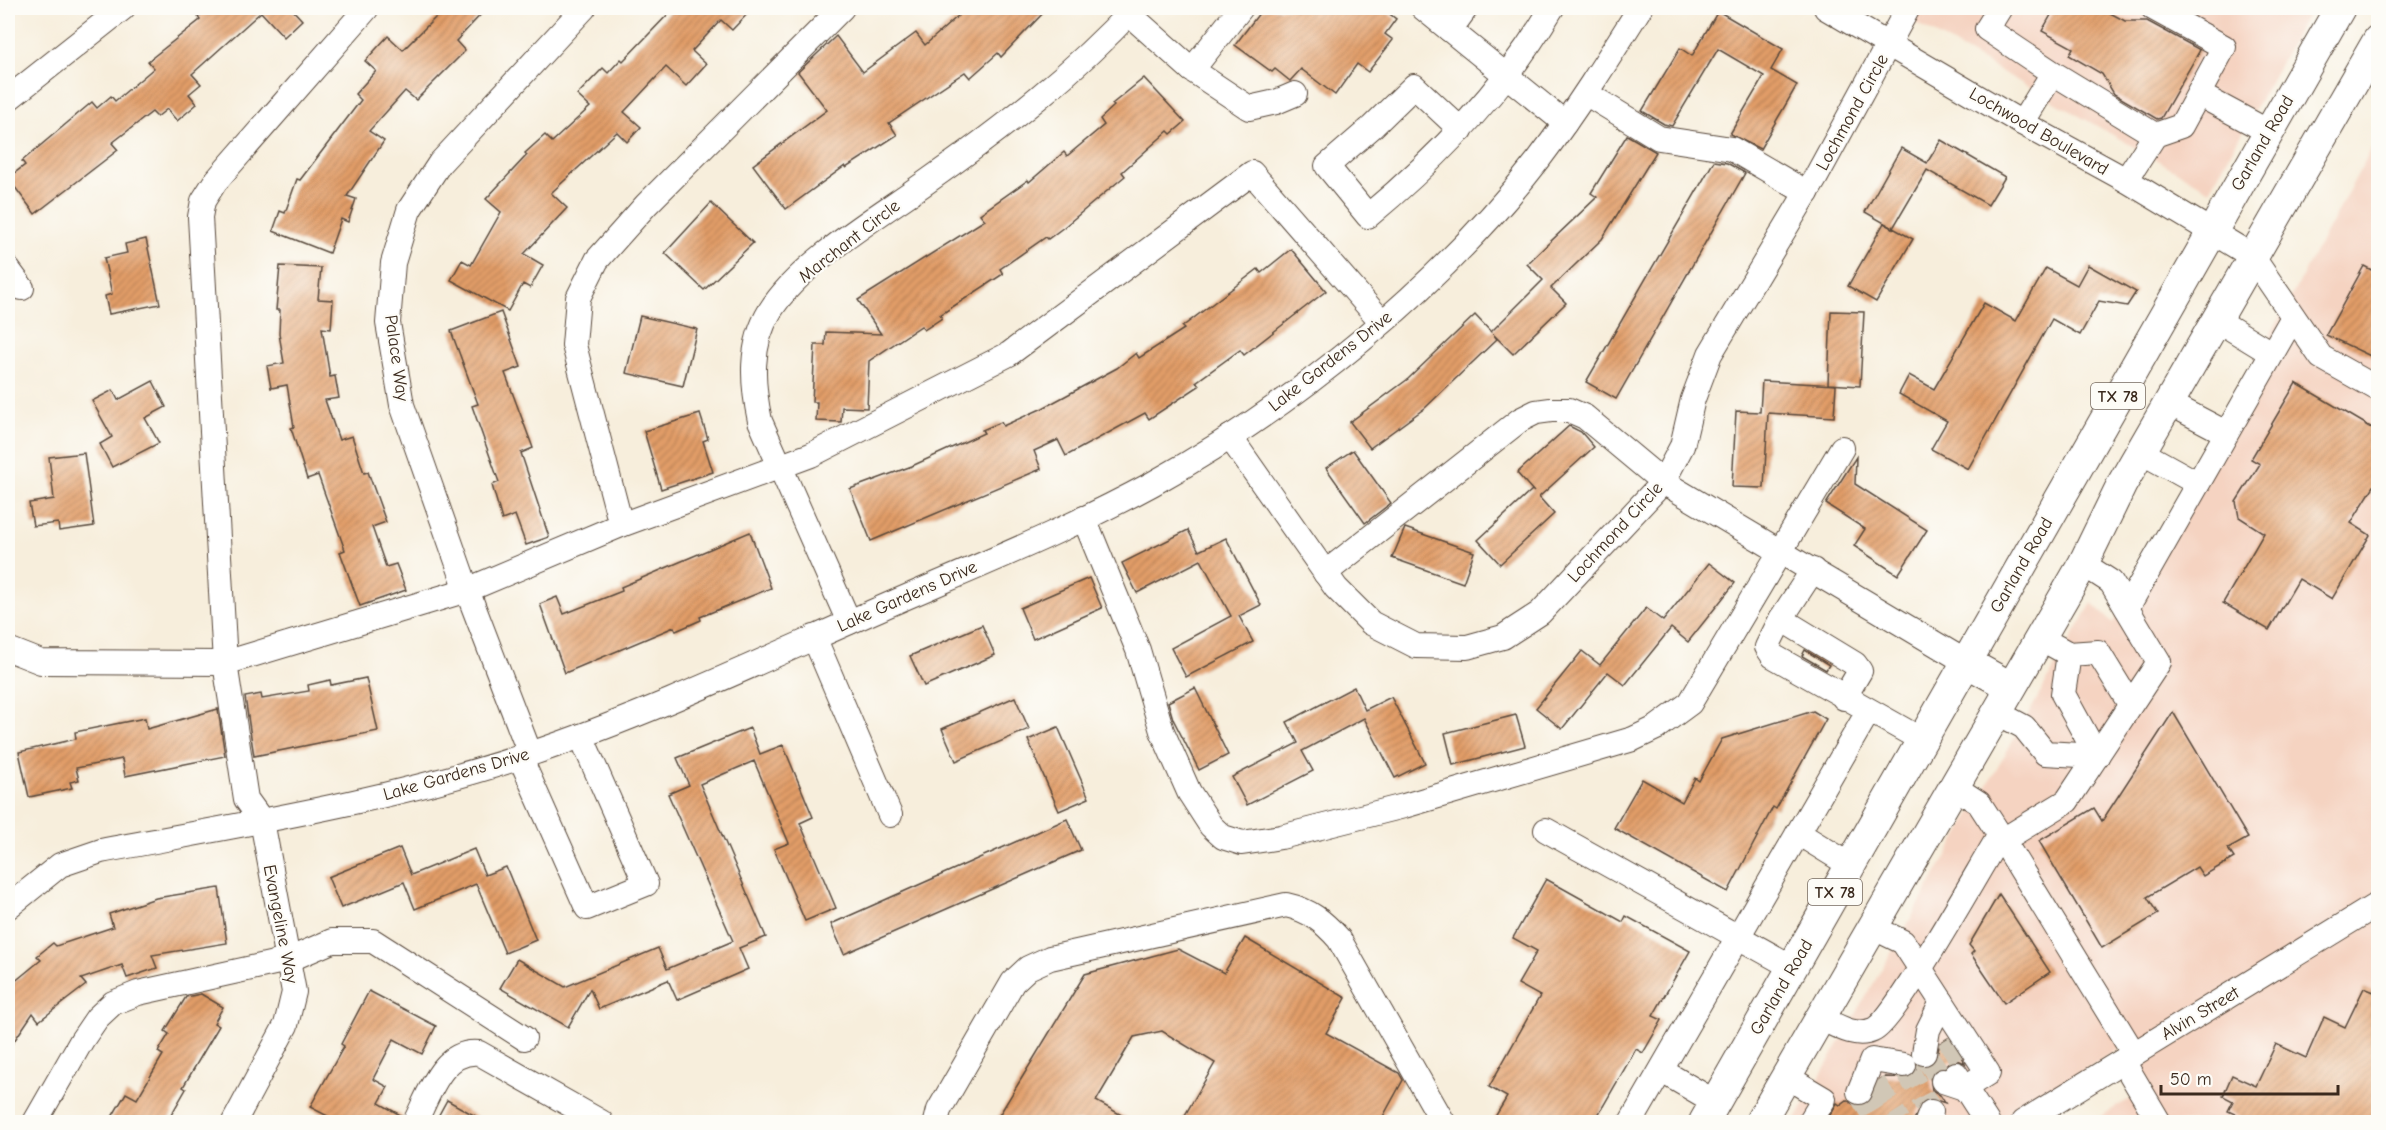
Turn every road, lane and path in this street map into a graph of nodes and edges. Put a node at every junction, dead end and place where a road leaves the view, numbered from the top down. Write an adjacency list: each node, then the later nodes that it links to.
1 (123, 8): 25 (street)
2 (367, 8): 65 (street)
3 (584, 8): 56 (street, Palace Way)
4 (842, 8): 51 (street)
5 (1240, 8): 19 (street)
6 (1423, 8): 16 (street)
7 (1466, 8): 16 (street)
8 (1552, 8): 21 (street)
9 (1640, 8): 22 (street, Lake Gardens Drive)
10 (1826, 8): 18 (street, Lochwood Boulevard)
11 (1908, 8): 18 (street, Lochmond Circle)
12 (2000, 8): 20 (street)
13 (2153, 8): 24 (street)
14 (2340, 8): 29 (main road, Garland Road / TX 78)
15 (1131, 10): 19 (street); 47 (street, Marchant Circle)
16 (1450, 30): 21 (street)
17 (2379, 40): 34 (main road, TX 78)
18 (1889, 44): 27 (street, Lochwood Boulevard); 32 (street, Lochmond Circle)
19 (1192, 70): 23 (street)
20 (2053, 73): 27 (street); 30 (street)
21 (1506, 75): 26 (street); 28 (street)
22 (1587, 93): 26 (street, Lake Gardens Drive); 32 (street)
23 (1295, 94)
24 (2200, 95): 29 (street); 30 (street)
25 (8, 99)
26 (1565, 123): 39 (street, Lake Gardens Drive)
27 (2022, 123): 31 (street, Lochwood Boulevard)
28 (1461, 130): 28 (street)
29 (2269, 132): 33 (main road, Garland Road / TX 78)
30 (2155, 135): 31 (street)
31 (2126, 180): 33 (street, Lochwood Boulevard)
32 (1806, 193): 48 (street, Lochmond Circle)
33 (2211, 231): 34 (street, Lochwood Boulevard); 64 (main road, Garland Road / TX 78)
34 (2252, 256): 37 (street); 38 (main road, TX 78)
35 (8, 269): 36 (street)
36 (22, 288)
37 (2293, 317): 40 (street); 41 (street)
38 (2217, 320): 40 (street); 42 (main road, TX 78)
39 (1382, 322): 44 (street, Lake Gardens Drive); 47 (street)
40 (2271, 353): 43 (street)
41 (2379, 390)
42 (2169, 403): 43 (street); 46 (main road, TX 78)
43 (2226, 433): 49 (street)
44 (1230, 437): 50 (street, Lake Gardens Drive); 55 (street, Lochmond Circle)
45 (1842, 448): 52 (street)
46 (2141, 452): 49 (street); 53 (main road, TX 78)
47 (779, 467): 51 (street); 59 (street, Marchant Circle)
48 (1663, 482): 52 (street); 55 (street); 55 (street, Lochmond Circle)
49 (2197, 483): 57 (street)
50 (1084, 518): 52 (street); 59 (street, Lake Gardens Drive)
51 (621, 525): 56 (street)
52 (1782, 550): 54 (street)
53 (2083, 564): 57 (street); 61 (main road, TX 78)
54 (1813, 570): 58 (street); 64 (street)
55 (1326, 573)
56 (466, 590): 65 (street); 72 (street, Palace Way)
57 (2127, 608): 68 (street)
58 (1781, 619): 66 (street); 66 (street)
59 (849, 622): 60 (street, Lake Gardens Drive)
60 (814, 638): 70 (street, Lake Gardens Drive); 75 (street)
61 (2040, 638): 63 (street); 67 (main road, TX 78)
62 (8, 649): 65 (street)
63 (2069, 654): 68 (street); 73 (street)
64 (1966, 662): 67 (main road); 71 (main road, Garland Road / TX 78)
65 (225, 663): 76 (street)
66 (1844, 698): 69 (street)
67 (2004, 699): 73 (street); 74 (main road, TX 78)
68 (2130, 704): 73 (street)
69 (1868, 712): 71 (street); 78 (street)
70 (581, 736): 72 (street, Lake Gardens Drive); 72 (street, Palace Way)
71 (1922, 740): 80 (main road, Garland Road / TX 78)
72 (525, 755): 76 (street, Lake Gardens Drive)
73 (2097, 756): 79 (street)
74 (1954, 787): 79 (street); 83 (main road, TX 78)
75 (890, 816)
76 (262, 820): 81 (street, Lake Gardens Drive); 85 (street, Evangeline Way)
77 (1546, 830): 84 (street)
78 (1798, 833): 80 (street); 84 (street)
79 (2001, 837): 87 (street); 92 (street)
80 (1850, 865): 86 (main road, Garland Road / TX 78)
81 (10, 899)
82 (2379, 904): 92 (street, Alvin Street)
83 (1872, 927): 87 (street); 89 (main road, TX 78)
84 (1740, 937): 86 (street); 93 (street)
85 (288, 960): 91 (street); 96 (street); 97 (street, Evangeline Way)
86 (1792, 967): 95 (main road, Garland Road / TX 78)
87 (1920, 968): 88 (street); 90 (street)
88 (1942, 1002): 90 (street); 105 (street)
89 (1821, 1018): 90 (street); 94 (main road, TX 78)
90 (1863, 1033)
91 (524, 1038)
92 (2128, 1058): 106 (street, Alvin Street); 107 (street)
93 (1662, 1071): 95 (street); 102 (street)
94 (1787, 1077): 103 (main road, TX 78); 104 (street)
95 (1710, 1112)
96 (35, 1122)
97 (236, 1122)
98 (415, 1122): 99 (street)
99 (601, 1122)
100 (936, 1122): 101 (street)
101 (1443, 1122)
102 (1631, 1122)
103 (1760, 1122)
104 (1810, 1122)
105 (1987, 1122)
106 (2023, 1122)
107 (2159, 1122)

